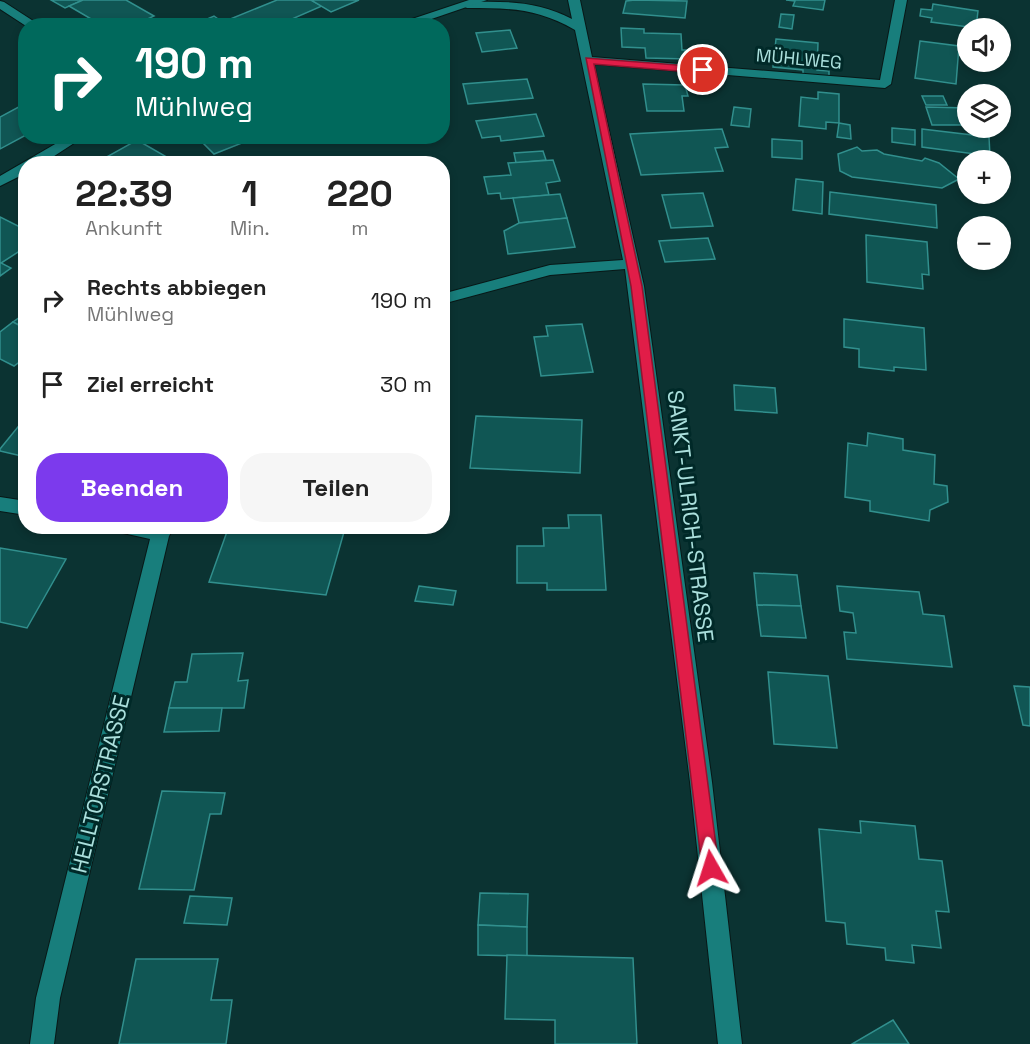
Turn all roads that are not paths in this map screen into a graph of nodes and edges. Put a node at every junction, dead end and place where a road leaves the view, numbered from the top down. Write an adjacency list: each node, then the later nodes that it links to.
1 (481, 0): 5 (street)
2 (574, 0): 8 (street, SANKT-ULRICH-STRASSE)
3 (901, 0): 9 (street, MÜHLWEG)
4 (0, 4): 6 (street)
5 (467, 5): 7 (street); 8 (street)
6 (22, 18)
7 (424, 18)
8 (581, 29): 9 (street, SANKT-ULRICH-STRASSE)
9 (589, 60): 14 (street, SANKT-ULRICH-STRASSE)
10 (66, 144): 11 (street)
11 (45, 156)
12 (18, 172): 13 (street)
13 (0, 182)
14 (632, 264): 15 (street); 20 (street, SANKT-ULRICH-STRASSE)
15 (450, 297)
16 (0, 504): 17 (street)
17 (18, 507)
18 (162, 534): 19 (street, HELLTORSTRASSE)
19 (42, 1044)
20 (730, 1044)

